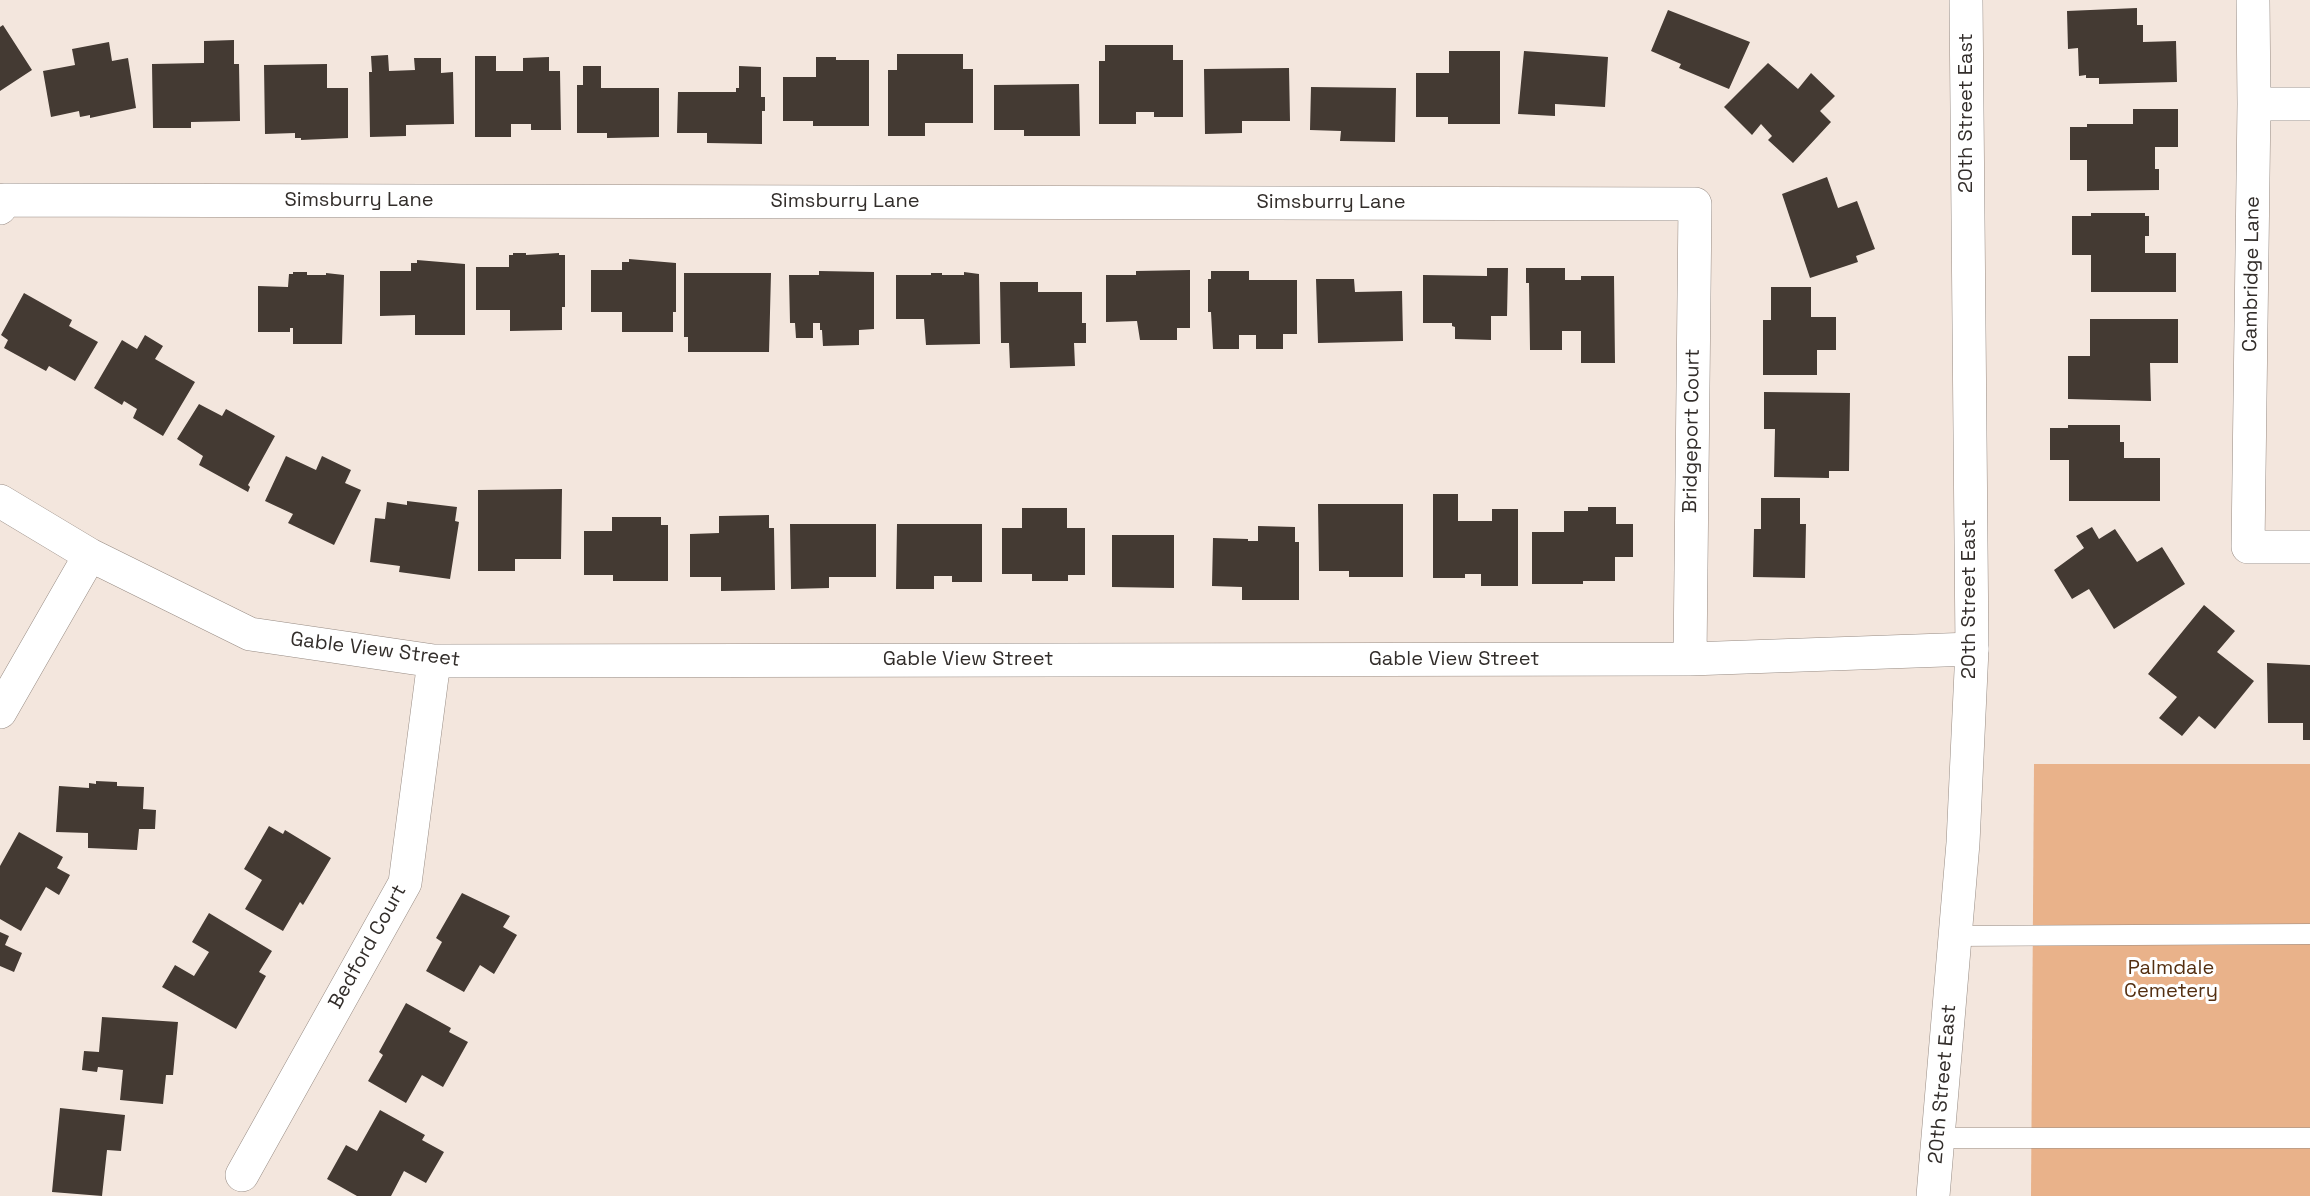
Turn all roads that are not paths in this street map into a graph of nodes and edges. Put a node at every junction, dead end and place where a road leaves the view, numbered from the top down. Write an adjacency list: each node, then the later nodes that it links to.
1 (1966, 0): 10 (street, 20th Street East)
2 (2253, 0): 3 (street, Cambridge Lane)
3 (2254, 104): 4 (street); 8 (street, Cambridge Lane)
4 (2310, 104)
5 (1695, 204): 6 (street, Simsburry Lane); 11 (street, Bridgeport Court)
6 (0, 208)
7 (0, 501): 9 (street, Gable View Street)
8 (2310, 547)
9 (90, 555): 12 (street, Gable View Street); 13 (street)
10 (1972, 649): 11 (street, Gable View Street); 15 (street, 20th Street East)
11 (1690, 659): 12 (street, Gable View Street)
12 (434, 661): 18 (street, Bedford Court)
13 (0, 712)
14 (2310, 934): 15 (lane)
15 (1955, 936): 16 (street, 20th Street East)
16 (1938, 1138): 17 (lane); 19 (street, 20th Street East)
17 (2310, 1138)
18 (242, 1175)
19 (1933, 1196)

